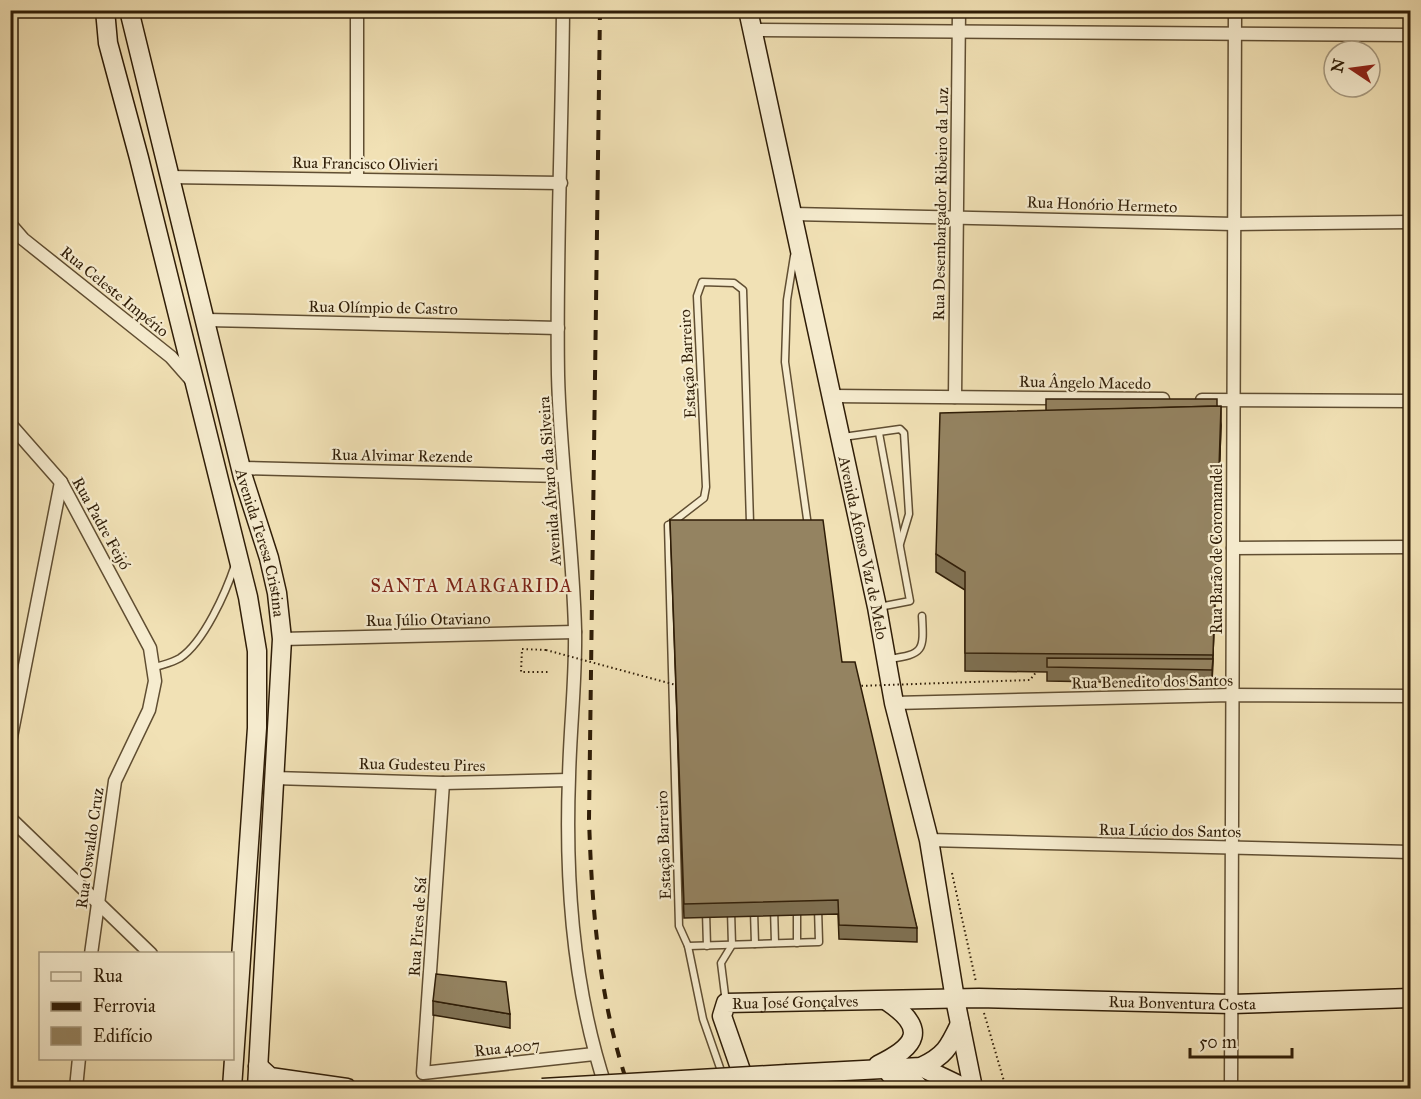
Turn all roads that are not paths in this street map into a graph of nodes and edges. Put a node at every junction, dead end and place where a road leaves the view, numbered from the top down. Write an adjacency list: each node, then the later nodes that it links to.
1 (105, 10): 23 (main road, Avenida Teresa Cristina)
2 (129, 10): 12 (main road, Avenida Teresa Cristina)
3 (357, 10): 13 (street)
4 (563, 10): 14 (street, Avenida Álvaro da Silveira)
5 (748, 10): 8 (main road, Avenida Afonso Vaz de Melo)
6 (958, 10): 9 (street, Rua Desembargador Ribeiro da Luz)
7 (1235, 10): 10 (street, Rua Barão de Coromandel)
8 (753, 30): 9 (street); 15 (main road, Avenida Afonso Vaz de Melo)
9 (958, 32): 10 (street); 16 (street, Rua Desembargador Ribeiro da Luz)
10 (1234, 34): 11 (street); 18 (street, Rua Barão de Coromandel)
11 (1410, 35)
12 (169, 177): 13 (street, Rua Francisco Olivieri); 21 (main road, Avenida Teresa Cristina)
13 (357, 179): 14 (street, Rua Francisco Olivieri)
14 (561, 183): 22 (street, Avenida Álvaro da Silveira)
15 (794, 214): 16 (street, Rua Honório Hermeto); 20 (main road, Avenida Afonso Vaz de Melo)
16 (957, 216): 18 (street, Rua Honório Hermeto); 25 (street, Rua Desembargador Ribeiro da Luz)
17 (1410, 222): 18 (street, Rua Honório Hermeto)
18 (1234, 224): 26 (street, Rua Barão de Coromandel)
19 (10, 225): 23 (street, Rua Celeste Império)
20 (798, 235): 24 (main road, Avenida Afonso Vaz de Melo); 34 (lane)
21 (207, 320): 22 (street, Rua Olímpio de Castro); 31 (main road, Avenida Teresa Cristina)
22 (558, 328): 32 (street, Avenida Álvaro da Silveira)
23 (196, 386): 43 (main road, Avenida Teresa Cristina)
24 (832, 396): 25 (street, Rua Ângelo Macedo); 30 (main road, Avenida Afonso Vaz de Melo)
25 (955, 397): 26 (street, Rua Ângelo Macedo)
26 (1234, 400): 27 (street, Rua Ângelo Macedo); 41 (street, Rua Barão de Coromandel)
27 (1410, 401)
28 (10, 424): 33 (street, Rua Padre Feijó)
29 (879, 433): 30 (lane); 40 (lane); 40 (lane)
30 (840, 438): 44 (main road, Avenida Afonso Vaz de Melo)
31 (241, 468): 32 (street, Rua Alvimar Rezende); 47 (main road, Avenida Teresa Cristina)
32 (562, 476): 46 (street, Avenida Álvaro da Silveira)
33 (61, 482): 48 (street, Rua Padre Feijó); 54 (street)
34 (808, 521): 35 (lane); 39 (lane)
35 (799, 522)
36 (751, 523): 37 (lane, Estação Barreiro)
37 (668, 525): 38 (lane); 73 (lane, Estação Barreiro)
38 (686, 525)
39 (808, 533)
40 (900, 545): 44 (lane)
41 (1233, 548): 42 (street); 51 (street, Rua Barão de Coromandel)
42 (1410, 548)
43 (237, 556): 50 (lane); 83 (main road, Avenida Teresa Cristina)
44 (877, 607): 49 (main road, Avenida Afonso Vaz de Melo)
45 (922, 616): 49 (lane)
46 (575, 632): 47 (street, Rua Júlio Otaviano); 56 (street, Avenida Álvaro da Silveira)
47 (282, 639): 55 (main road, Avenida Teresa Cristina)
48 (150, 648): 50 (street, Rua Oswaldo Cruz)
49 (885, 659): 53 (main road, Avenida Afonso Vaz de Melo)
50 (153, 668): 68 (street, Rua Oswaldo Cruz)
51 (1232, 695): 52 (street, Rua Benedito dos Santos); 53 (street, Rua Benedito dos Santos); 60 (street, Rua Barão de Coromandel)
52 (1410, 696)
53 (894, 703): 59 (main road, Avenida Afonso Vaz de Melo)
54 (10, 742)
55 (274, 778): 57 (street, Rua Gudesteu Pires); 87 (main road, Avenida Teresa Cristina)
56 (568, 780): 57 (street, Rua Gudesteu Pires); 84 (street, Avenida Álvaro da Silveira)
57 (443, 783): 90 (street, Rua Pires de Sá)
58 (10, 819): 68 (street)
59 (929, 840): 60 (street, Rua Lúcio dos Santos); 78 (main road, Avenida Afonso Vaz de Melo)
60 (1232, 848): 61 (street, Rua Lúcio dos Santos); 81 (street, Rua Barão de Coromandel)
61 (1410, 852)
62 (774, 895): 69 (lane)
63 (796, 896): 70 (lane)
64 (818, 896): 70 (lane)
65 (754, 897): 71 (lane)
66 (731, 898): 72 (lane)
67 (706, 899): 74 (lane)
68 (97, 904): 75 (street, Rua Oswaldo Cruz); 76 (street)
69 (775, 943): 70 (lane); 71 (lane)
70 (797, 943)
71 (755, 944): 72 (lane)
72 (732, 945): 74 (lane); 80 (lane)
73 (688, 946): 74 (lane); 98 (lane, Estação Barreiro)
74 (707, 946)
75 (91, 952)
76 (149, 952)
77 (1410, 998): 81 (main road, Rua Bonventura Costa)
78 (955, 999): 79 (main road, Rua José Gonçalves); 81 (main road, Rua Bonventura Costa); 82 (main road, Avenida Afonso Vaz de Melo)
79 (886, 1001): 80 (main road, Rua José Gonçalves); 89 (main road)
80 (726, 1003): 99 (main road, Rua José Gonçalves)
81 (1232, 1004): 103 (street, Rua Barão de Coromandel)
82 (960, 1024): 88 (main road); 102 (main road, Avenida Afonso Vaz de Melo)
83 (235, 1030): 93 (main road)
84 (594, 1054): 90 (street, Rua 4007); 97 (street, Avenida Álvaro da Silveira)
85 (79, 1060): 91 (street)
86 (233, 1060): 92 (main road, Avenida Teresa Cristina)
87 (258, 1066): 94 (main road, Avenida Teresa Cristina); 95 (main road)
88 (921, 1067): 89 (main road); 101 (main road)
89 (871, 1068): 96 (main road, bridge); 100 (main road)
90 (423, 1072)
91 (76, 1089)
92 (232, 1089)
93 (247, 1089)
94 (257, 1089)
95 (347, 1089)
96 (542, 1089)
97 (606, 1089)
98 (727, 1089)
99 (747, 1089)
100 (920, 1089)
101 (965, 1089)
102 (973, 1089)
103 (1231, 1089)

